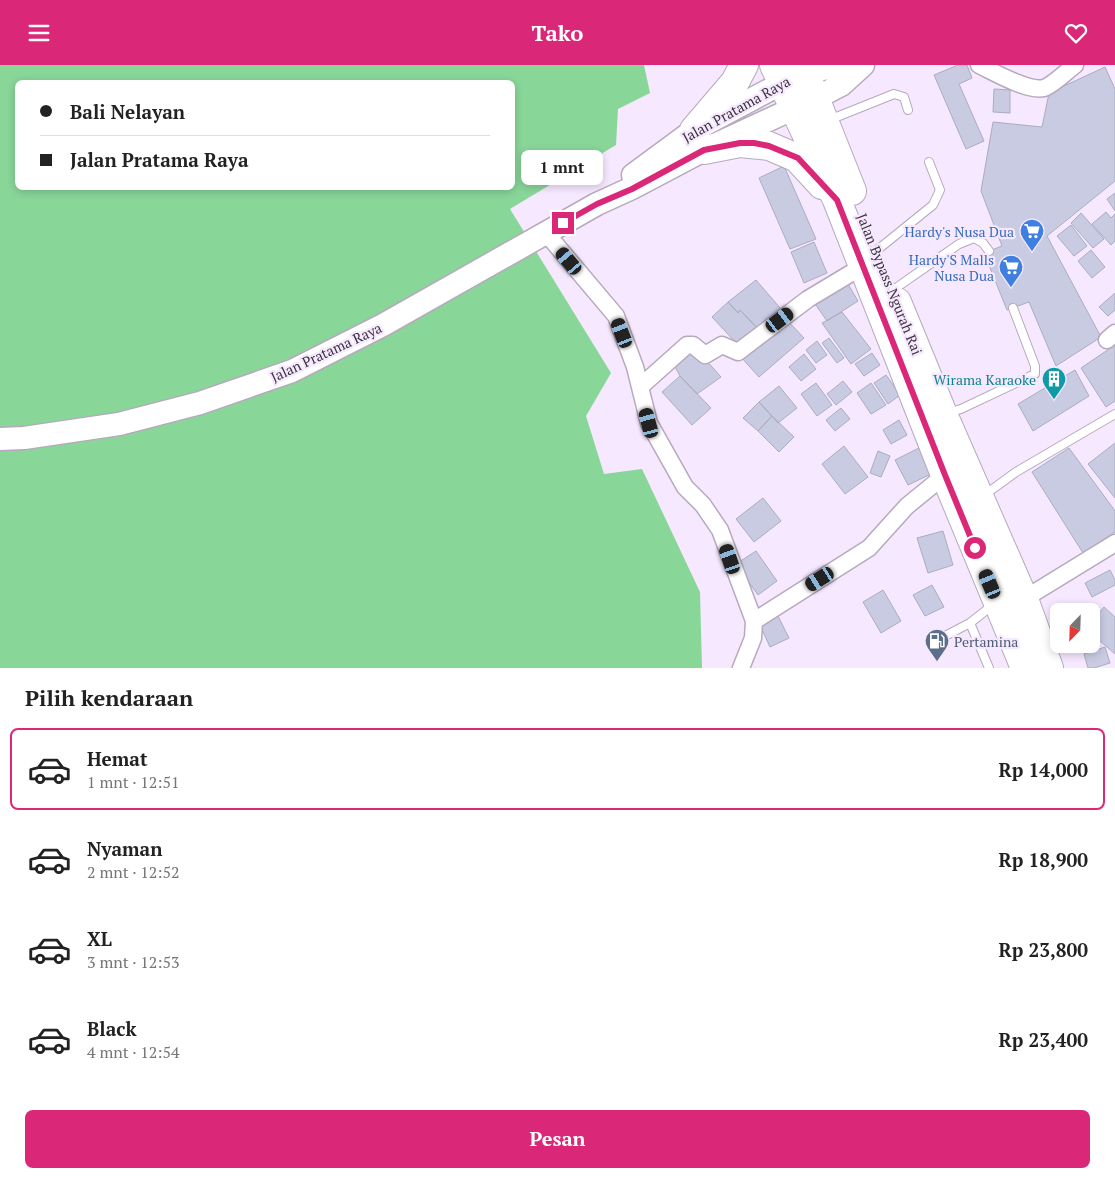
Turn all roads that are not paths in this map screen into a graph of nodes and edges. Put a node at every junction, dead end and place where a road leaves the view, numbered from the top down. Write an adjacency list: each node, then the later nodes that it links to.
1 (744, 65): 8 (highway)
2 (979, 65): 3 (street)
3 (1075, 65)
4 (861, 66): 5 (main road); 6 (main road, Jalan Pratama Raya)
5 (791, 71): 6 (highway, Jalan Bypass Ngurah Rai); 8 (main road, Jalan Pratama Raya)
6 (811, 109): 7 (lane); 8 (main road, Jalan Pratama Raya); 10 (highway, Jalan Bypass Ngurah Rai); 13 (highway, Jalan Bypass Ngurah Rai)
7 (908, 110)
8 (699, 140): 10 (highway); 11 (main road, Jalan Pratama Raya)
9 (929, 162): 13 (lane)
10 (837, 200): 13 (highway, Jalan Bypass Ngurah Rai)
11 (546, 233): 16 (street); 19 (main road, Jalan Pratama Raya)
12 (989, 251): 14 (lane)
13 (870, 258): 14 (highway, Jalan Bypass Ngurah Rai); 16 (street); 20 (highway, Jalan Bypass Ngurah Rai)
14 (893, 290): 17 (highway, Jalan Bypass Ngurah Rai)
15 (1013, 308): 17 (lane)
16 (640, 387): 24 (street)
17 (942, 414): 21 (highway, Jalan Bypass Ngurah Rai)
18 (1115, 414): 21 (lane)
19 (0, 439)
20 (945, 475): 23 (highway, Jalan Bypass Ngurah Rai); 24 (street)
21 (980, 499): 23 (highway, Jalan Bypass Ngurah Rai)
22 (1115, 543): 23 (street)
23 (1011, 601): 25 (lane); 29 (highway, Jalan Bypass Ngurah Rai); 30 (highway, Jalan Bypass Ngurah Rai)
24 (754, 621): 27 (street)
25 (970, 623): 26 (lane); 28 (lane)
26 (939, 645)
27 (741, 668)
28 (989, 668)
29 (1025, 668)
30 (1049, 668)

